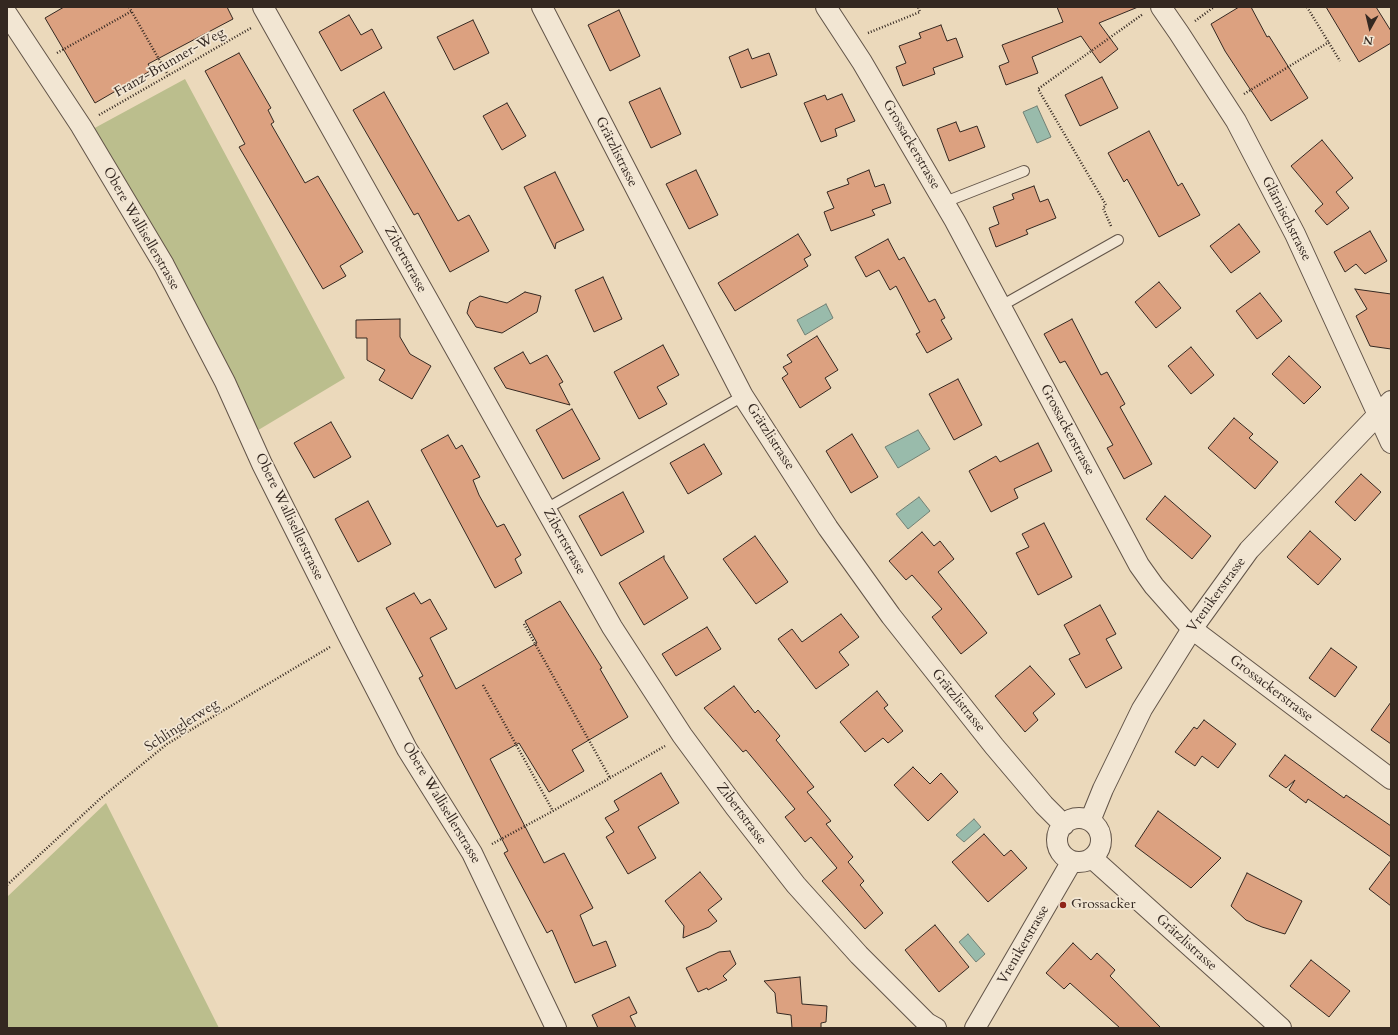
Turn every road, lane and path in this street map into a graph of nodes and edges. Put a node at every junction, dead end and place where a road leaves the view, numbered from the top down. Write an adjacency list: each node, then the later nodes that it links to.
1 (129, 7): 7 (path)
2 (542, 7): 22 (street, Grätzlistrasse)
3 (826, 7): 10 (street, Grossackerstrasse)
4 (918, 7): 10 (path)
5 (1307, 7): 11 (path)
6 (1153, 9): 15 (street, Glärnischstrasse); 19 (path)
7 (132, 11): 13 (path); 14 (path)
8 (266, 13): 14 (path, Franz-Brunner-Weg); 26 (street, Zibertstrasse)
9 (7, 14): 13 (street, Obere Wallisellerstrasse)
10 (848, 40): 18 (street, Grossackerstrasse)
11 (1329, 42): 12 (path); 15 (path)
12 (1340, 61)
13 (39, 63): 16 (street, Obere Wallisellerstrasse)
14 (168, 75): 16 (path, Franz-Brunner-Weg)
15 (1226, 104): 24 (street, Glärnischstrasse)
16 (81, 126): 29 (street, Obere Wallisellerstrasse)
17 (1024, 171): 18 (lane)
18 (944, 202): 21 (street, Grossackerstrasse)
19 (1107, 217)
20 (1118, 240): 21 (lane)
21 (1001, 306): 28 (street, Grossackerstrasse)
22 (743, 396): 26 (lane); 36 (street, Grätzlistrasse)
23 (1391, 401): 24 (street, Vrenikerstrasse)
24 (1378, 415): 25 (street, Glärnischstrasse); 28 (street, Vrenikerstrasse)
25 (1391, 443)
26 (546, 509): 31 (street, Zibertstrasse)
27 (524, 624): 32 (path)
28 (1192, 629): 33 (street, Grossackerstrasse); 35 (street, Vrenikerstrasse)
29 (348, 635): 37 (street, Obere Wallisellerstrasse); 40 (path, Schlinglerweg)
30 (483, 685): 34 (path)
31 (682, 735): 32 (path); 42 (street, Zibertstrasse)
32 (610, 778): 34 (path)
33 (1391, 780)
34 (553, 811): 37 (path)
35 (1090, 822): 36 (street); 38 (street)
36 (1064, 825): 39 (street)
37 (472, 853): 41 (street, Obere Wallisellerstrasse)
38 (1092, 858): 39 (street); 44 (street, Grätzlistrasse)
39 (1072, 861): 43 (street, Vrenikerstrasse)
40 (7, 885)
41 (556, 1028)
42 (936, 1028)
43 (976, 1028)
44 (1281, 1028)

